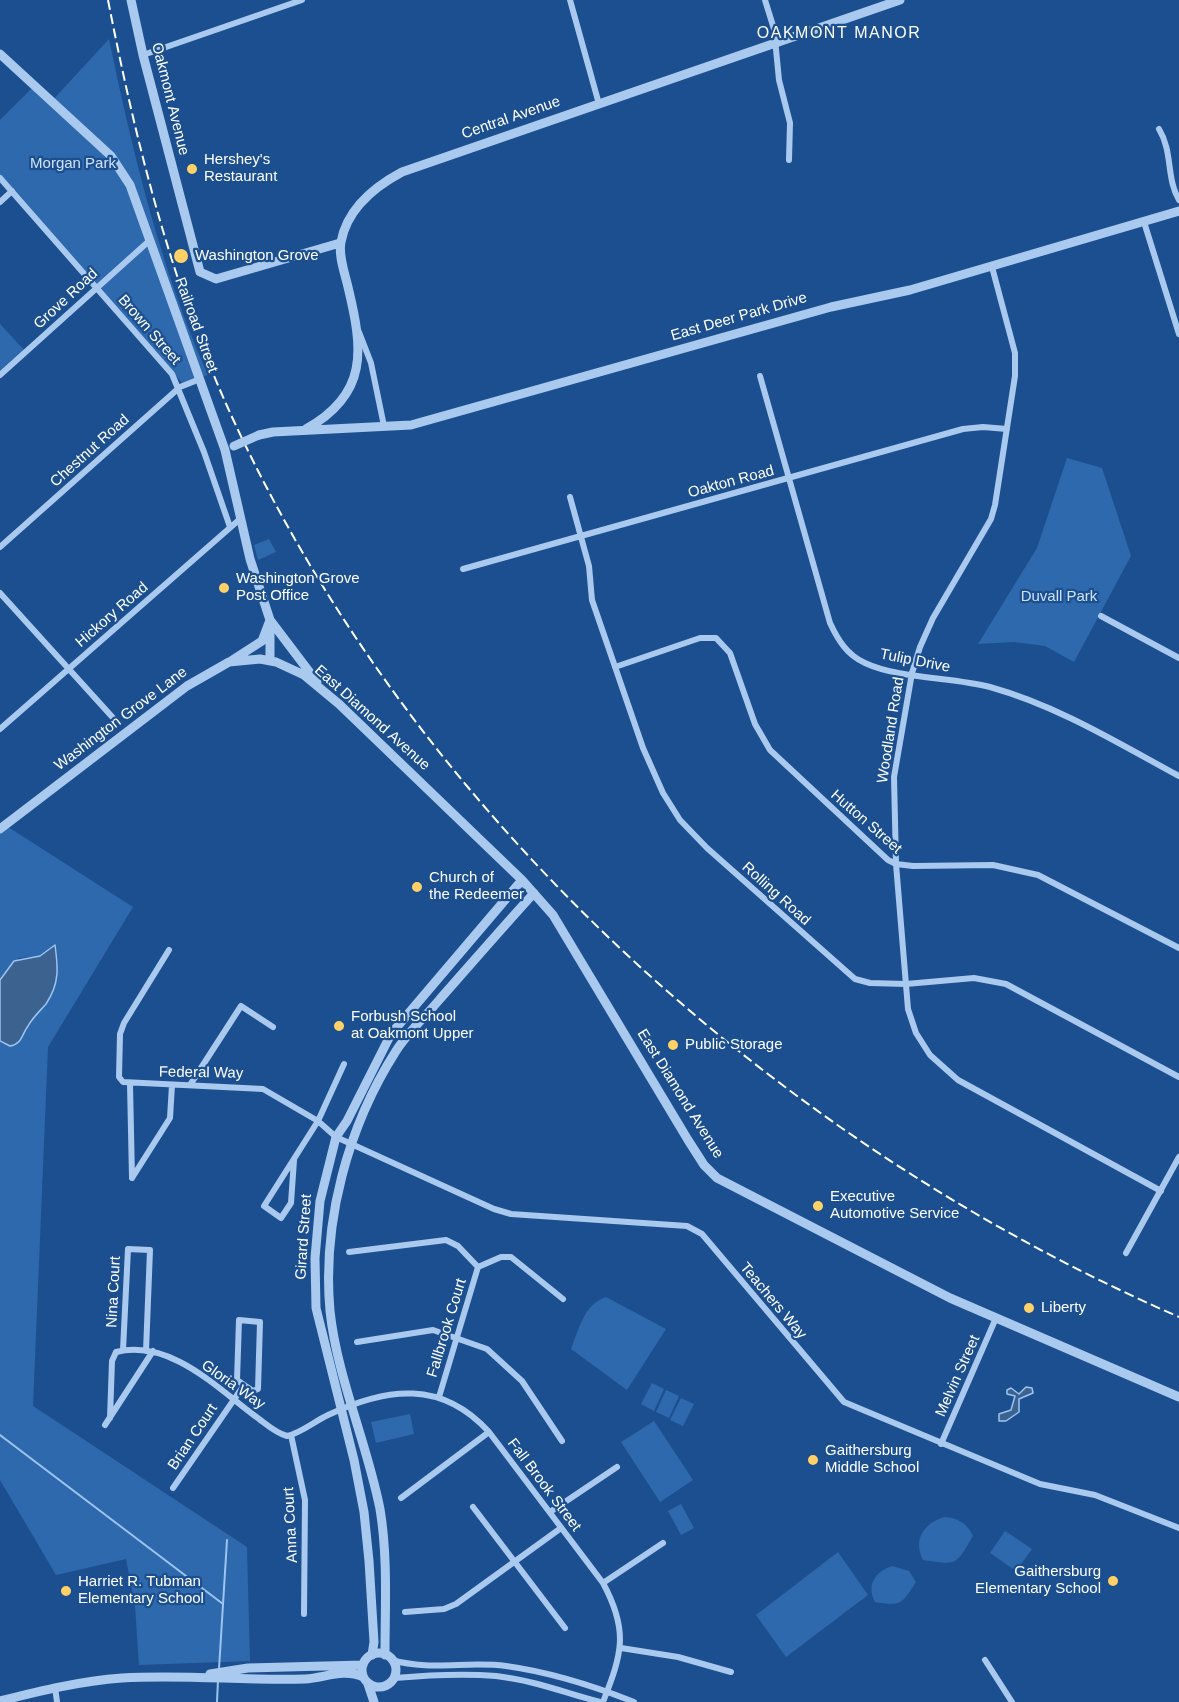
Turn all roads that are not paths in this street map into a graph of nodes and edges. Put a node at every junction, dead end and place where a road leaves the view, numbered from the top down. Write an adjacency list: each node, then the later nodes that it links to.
1 (131, 0): 8 (street, Oakmont Avenue)
2 (302, 0): 8 (street)
3 (570, 0): 9 (street)
4 (765, 0): 6 (street)
5 (900, 0): 6 (street, Central Avenue)
6 (776, 43): 9 (street, Central Avenue); 11 (street)
7 (0, 54): 18 (street, Railroad Street)
8 (143, 55): 19 (street, Oakmont Avenue)
9 (599, 104): 19 (street, Central Avenue)
10 (1159, 129): 14 (street)
11 (789, 160)
12 (0, 178): 13 (street, Brown Street)
13 (12, 191): 15 (street); 21 (street, Brown Street)
14 (1179, 200)
15 (0, 202)
16 (1179, 211): 17 (street, East Deer Park Drive)
17 (1144, 222): 20 (street, East Deer Park Drive); 23 (street)
18 (149, 241): 21 (street, Grove Road); 26 (street, Railroad Street)
19 (340, 243): 22 (street)
20 (992, 267): 28 (street, East Deer Park Drive); 29 (street, Woodland Road)
21 (96, 287): 24 (street, Grove Road); 27 (street, Brown Street)
22 (358, 332): 28 (street); 30 (street, East Deer Park Drive)
23 (1179, 334)
24 (0, 375)
25 (760, 376): 32 (street, Tulip Drive)
26 (200, 378): 27 (street, Chestnut Road); 31 (street, Railroad Street)
27 (180, 387): 35 (street, Brown Street); 37 (street, Chestnut Road)
28 (384, 426): 30 (street, East Deer Park Drive)
29 (1007, 429): 32 (street, Oakton Road); 47 (street, Woodland Road)
30 (303, 431): 31 (street, East Deer Park Drive, bridge)
31 (230, 448): 34 (street, Railroad Street)
32 (788, 479): 36 (street, Oakton Road); 47 (street, Tulip Drive)
33 (570, 497): 36 (street, Rolling Road)
34 (240, 519): 35 (street, Hickory Road); 41 (street, Railroad Street)
35 (230, 527): 46 (street, Hickory Road)
36 (582, 536): 38 (street, Oakton Road); 45 (street, Rolling Road)
37 (0, 547)
38 (463, 569)
39 (0, 593): 46 (street)
40 (1101, 616): 42 (street)
41 (272, 623): 43 (street, Railroad Street); 44 (street); 48 (street)
42 (1179, 658)
43 (273, 661): 44 (street, Washington Grove Lane); 48 (street, East Diamond Avenue)
44 (229, 662): 52 (street, Washington Grove Lane)
45 (615, 667): 53 (street, Hutton Street); 58 (street, Rolling Road)
46 (69, 669): 49 (street); 50 (street, Hickory Road)
47 (912, 673): 51 (street, Tulip Drive); 53 (street, Woodland Road)
48 (320, 687): 54 (street, East Diamond Avenue)
49 (115, 720)
50 (0, 729)
51 (1179, 776)
52 (0, 829)
53 (896, 864): 56 (street, Hutton Street); 58 (street, Woodland Road)
54 (522, 880): 55 (street, East Diamond Avenue); 66 (street, Girard Street)
55 (534, 893): 67 (street, Girard Street); 75 (street, East Diamond Avenue)
56 (1179, 948)
57 (169, 950): 62 (street)
58 (906, 984): 61 (street, Rolling Road); 70 (street, Woodland Road)
59 (273, 1027): 64 (street)
60 (344, 1064): 65 (street)
61 (1179, 1077)
62 (127, 1083): 63 (street, Federal Way); 63 (street)
63 (172, 1085): 64 (street, Federal Way)
64 (190, 1085): 65 (street, Federal Way)
65 (318, 1121): 66 (street, Federal Way); 69 (street)
66 (336, 1137): 67 (street, Teachers Way); 85 (street, Girard Street)
67 (353, 1145): 84 (street, Girard Street); 91 (street, Teachers Way)
68 (1179, 1157): 70 (street)
69 (294, 1160): 69 (street)
70 (1161, 1191): 72 (street)
71 (349, 1252): 73 (street)
72 (1126, 1254)
73 (478, 1267): 74 (street); 76 (street, Fallbrook Court)
74 (563, 1299)
75 (996, 1318): 82 (street, East Diamond Avenue); 91 (street, Melvin Street)
76 (458, 1337): 77 (street); 81 (street, Fallbrook Court); 90 (street)
77 (357, 1342)
78 (123, 1350): 79 (street, Gloria Way); 79 (street, Nina Court); 86 (street)
79 (150, 1351): 83 (street, Gloria Way); 86 (street)
80 (244, 1386): 80 (street, Brian Court); 83 (street, Brian Court)
81 (439, 1397): 84 (street, Fall Brook Street); 88 (street, Fall Brook Street)
82 (1179, 1397)
83 (233, 1400): 89 (street, Gloria Way); 93 (street, Brian Court)
84 (354, 1406): 85 (street, Fall Brook Street); 107 (street, Girard Street)
85 (340, 1410): 89 (street); 106 (street, Girard Street)
86 (110, 1418): 87 (street)
87 (105, 1425)
88 (489, 1432): 94 (street); 96 (street, Fall Brook Street)
89 (291, 1435): 103 (street, Anna Court)
90 (562, 1441)
91 (941, 1444): 98 (street, Teachers Way)
92 (617, 1467): 96 (street)
93 (173, 1488)
94 (401, 1498)
95 (473, 1506): 100 (street)
96 (550, 1512): 97 (street, Fall Brook Street)
97 (561, 1528): 100 (street); 101 (street, Fall Brook Street)
98 (1179, 1528)
99 (663, 1543): 101 (street)
100 (516, 1562): 102 (street); 104 (street)
101 (603, 1583): 105 (street, Fall Brook Street)
102 (405, 1612)
103 (304, 1614)
104 (565, 1628)
105 (621, 1648): 110 (street); 116 (street, Fall Brook Street)
106 (372, 1655): 107 (street); 109 (street)
107 (388, 1657): 112 (street); 116 (street)
108 (985, 1660): 122 (street)
109 (363, 1665): 111 (street); 113 (street)
110 (731, 1672)
111 (218, 1675): 113 (street); 115 (street)
112 (394, 1678): 114 (street); 120 (street)
113 (366, 1680): 114 (street); 119 (street)
114 (387, 1685): 119 (street)
115 (54, 1687): 117 (street); 118 (street)
116 (607, 1692): 120 (street, Fall Brook Street); 121 (street)
117 (0, 1701)
118 (57, 1702)
119 (376, 1702)
120 (602, 1702)
121 (634, 1702)
122 (1012, 1702)

